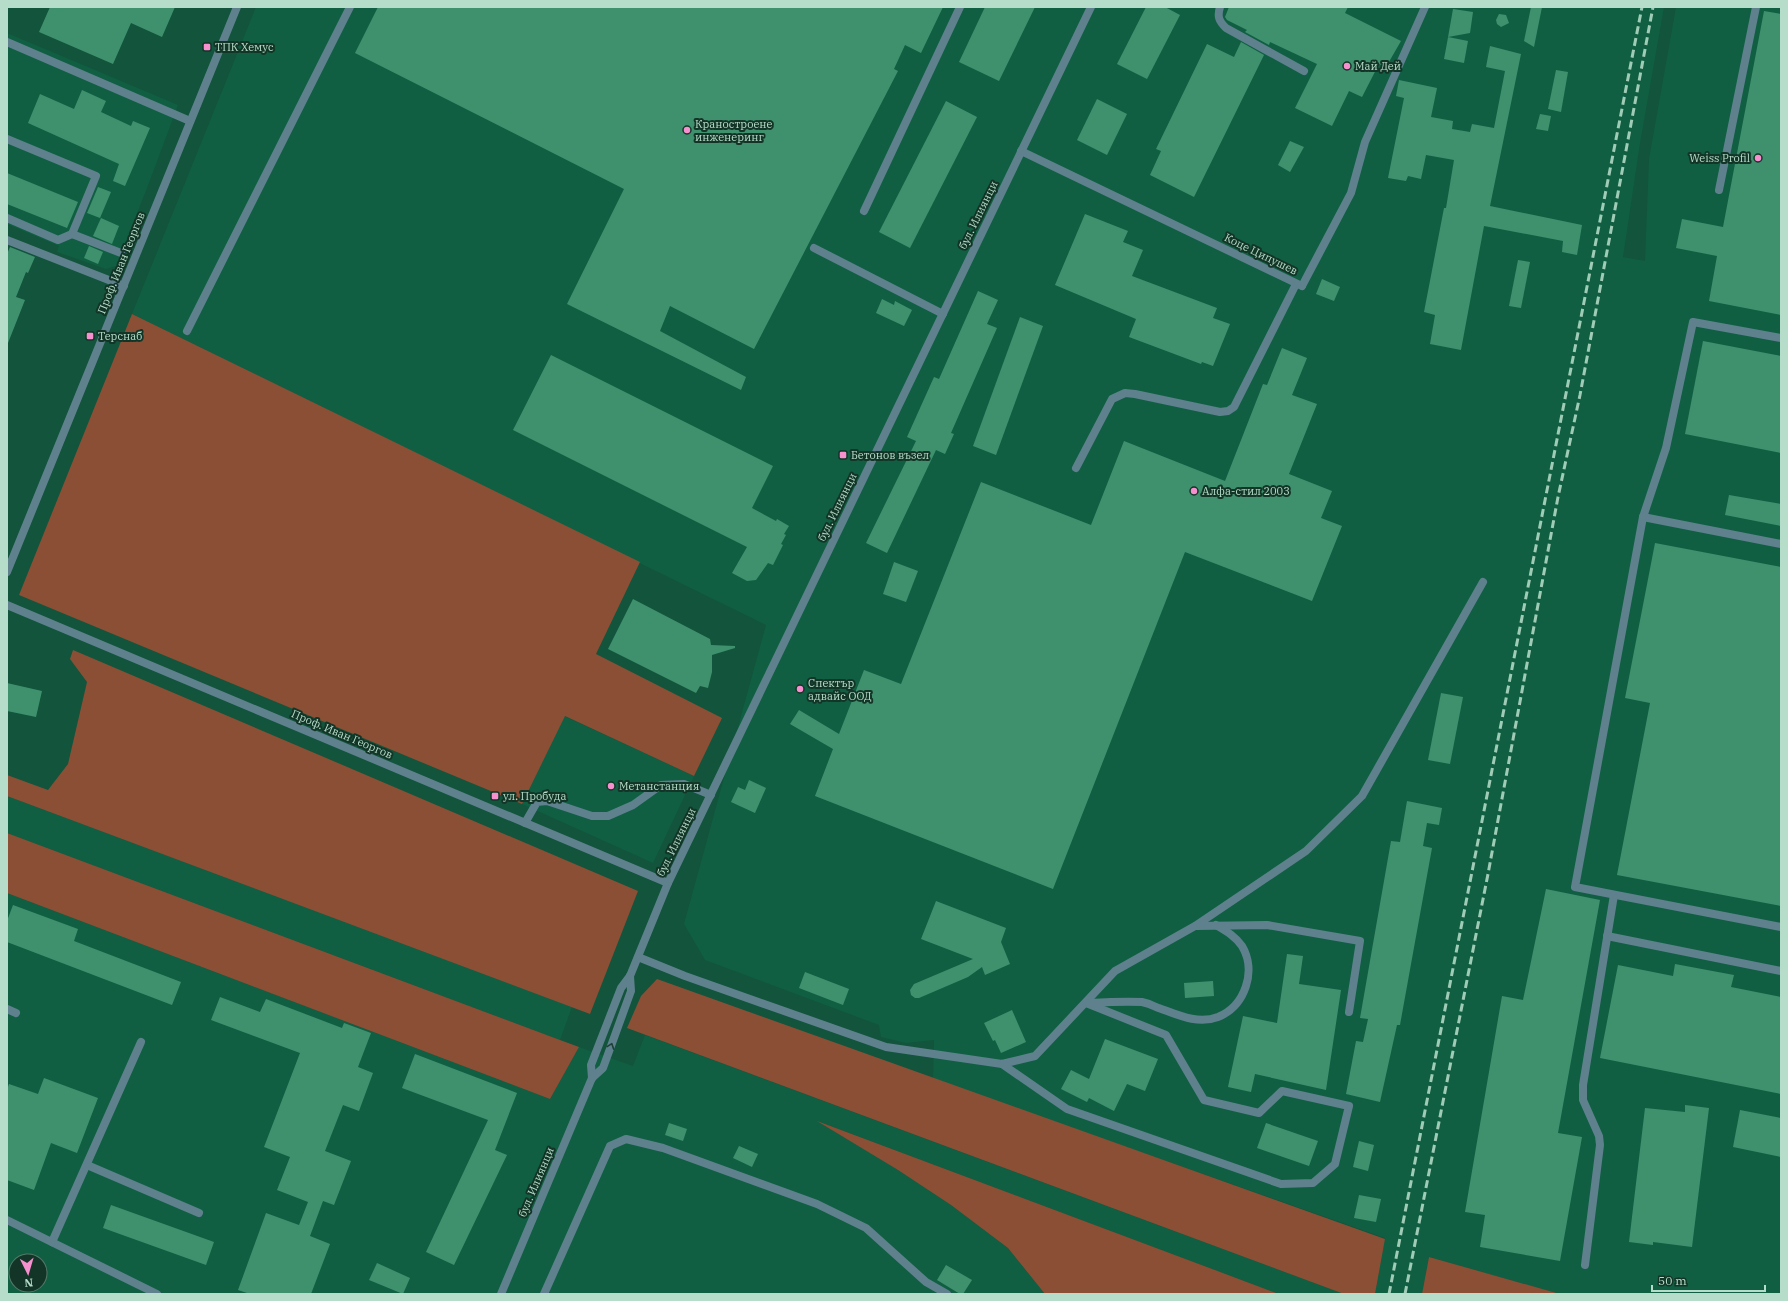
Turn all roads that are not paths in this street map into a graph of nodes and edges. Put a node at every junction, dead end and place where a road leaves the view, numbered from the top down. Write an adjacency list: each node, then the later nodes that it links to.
1 (237, 7): 10 (street, Проф. Иван Георгов)
2 (350, 7): 23 (street)
3 (960, 7): 14 (street)
4 (1091, 7): 12 (street, бул. Илиянци)
5 (1220, 7): 9 (street)
6 (1425, 7): 20 (street, Коце Ципушев)
7 (1756, 7): 13 (street)
8 (7, 42): 10 (street)
9 (1304, 71)
10 (190, 122): 21 (street, Проф. Иван Георгов)
11 (7, 139): 16 (street)
12 (1021, 151): 20 (street, Коце Ципушев); 22 (street, бул. Илиянци)
13 (1719, 190)
14 (864, 211)
15 (7, 218): 16 (street)
16 (72, 234): 19 (street)
17 (7, 240): 21 (street)
18 (814, 248): 22 (street)
19 (121, 253)
20 (1299, 285): 25 (street)
21 (124, 286): 28 (street, Проф. Иван Георгов)
22 (943, 314): 31 (street, бул. Илиянци)
23 (187, 331)
24 (1781, 338): 26 (street)
25 (1076, 468)
26 (1643, 517): 27 (street); 34 (street)
27 (1781, 544)
28 (7, 572)
29 (1483, 582): 36 (street)
30 (7, 605): 32 (street, Проф. Иван Георгов)
31 (711, 794): 32 (street); 33 (street, бул. Илиянци)
32 (525, 823): 33 (street, Проф. Иван Георгов)
33 (668, 883): 39 (street, бул. Илиянци)
34 (1614, 895): 37 (street); 38 (street)
35 (1216, 925): 36 (street); 42 (street); 44 (street)
36 (1195, 926): 42 (street)
37 (1781, 927)
38 (1607, 936): 40 (street); 53 (street)
39 (638, 957): 41 (street, бул. Илиянци); 47 (street)
40 (1781, 971)
41 (630, 976): 48 (street, бул. Илиянци); 48 (street, бул. Илиянци, one-way to 41)
42 (1086, 1003): 47 (street); 47 (street)
43 (7, 1009): 45 (street)
44 (1349, 1012)
45 (16, 1013)
46 (141, 1042): 49 (street)
47 (1002, 1064)
48 (592, 1078): 55 (street, бул. Илиянци)
49 (87, 1165): 50 (street); 52 (street)
50 (199, 1213)
51 (7, 1220): 52 (street)
52 (52, 1242): 54 (street)
53 (1585, 1265)
54 (157, 1294)
55 (501, 1294)
56 (544, 1294): 57 (street)
57 (947, 1294)

